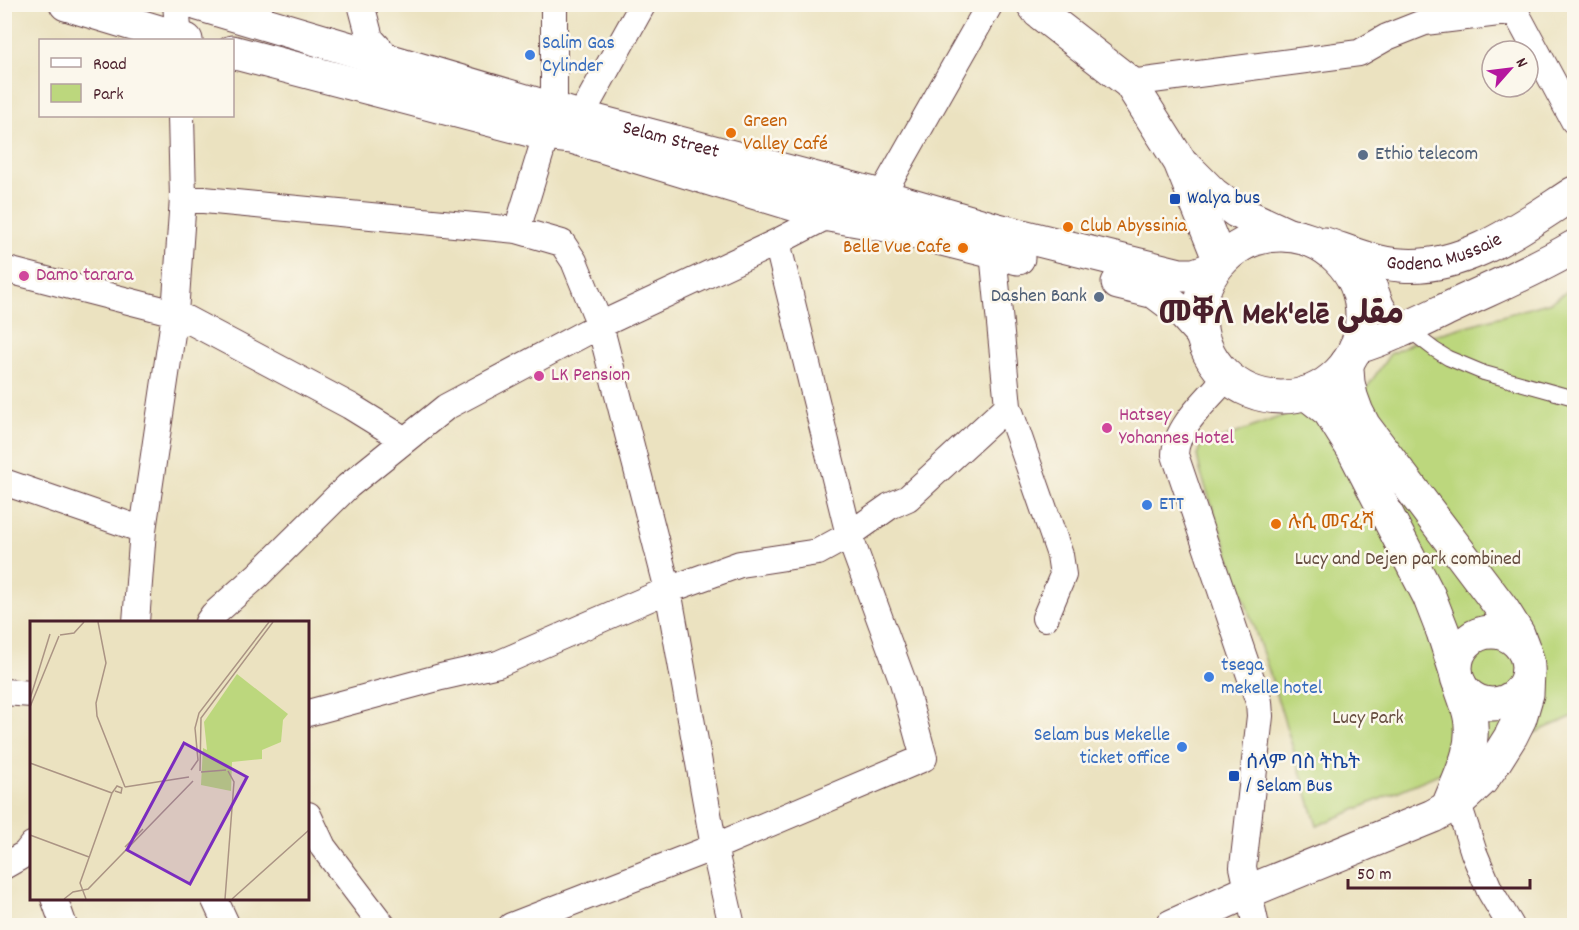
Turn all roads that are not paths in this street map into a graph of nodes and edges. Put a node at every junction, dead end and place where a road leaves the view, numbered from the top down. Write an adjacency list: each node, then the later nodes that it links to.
1 (66, 4): 10 (street)
2 (176, 4): 11 (street)
3 (198, 4): 13 (street, Selam Street)
4 (361, 4): 13 (street)
5 (554, 4): 17 (street)
6 (643, 4): 17 (street)
7 (990, 4): 21 (street)
8 (1039, 7): 14 (street)
9 (1515, 8): 14 (street); 16 (street)
10 (178, 39)
11 (181, 39)
12 (234, 52): 17 (street, Selam Street)
13 (394, 63): 17 (street, Selam Street)
14 (1130, 83): 18 (street)
15 (181, 117): 20 (street)
16 (1575, 121)
17 (563, 124): 21 (street, Selam Street); 22 (street, Selam Street); 23 (street)
18 (1180, 162): 24 (street); 29 (street)
19 (1575, 193): 28 (street, Godena Mussaie)
20 (183, 198): 23 (street); 31 (street)
21 (884, 211): 22 (street, Selam Street); 25 (street)
22 (829, 215): 26 (street)
23 (517, 230): 32 (street)
24 (1297, 236): 28 (street, Godena Mussaie); 29 (street); 35 (street)
25 (996, 241): 29 (street); 34 (street); 39 (street)
26 (777, 242): 32 (street); 43 (street)
27 (1575, 247): 33 (street)
28 (1370, 259): 33 (lane)
29 (1217, 265): 34 (street)
30 (4, 269): 31 (street)
31 (175, 314): 40 (street); 42 (street)
32 (600, 325): 40 (street); 44 (street)
33 (1406, 329): 35 (street); 38 (lane)
34 (1201, 333): 36 (street)
35 (1351, 356): 37 (street); 48 (street)
36 (1227, 376): 37 (street); 56 (street)
37 (1306, 393): 49 (street)
38 (1575, 398)
39 (1008, 406): 43 (street); 45 (street)
40 (405, 440): 46 (street)
41 (4, 482): 42 (street)
42 (143, 530): 47 (street)
43 (849, 536): 44 (street); 55 (street)
44 (668, 590): 52 (street); 55 (street)
45 (1045, 618)
46 (212, 620)
47 (136, 621)
48 (1526, 661): 49 (street); 49 (street); 53 (street)
49 (1458, 679): 53 (street)
50 (4, 692): 51 (street)
51 (30, 694)
52 (309, 713)
53 (1453, 800): 56 (street); 66 (street)
54 (309, 817): 61 (street)
55 (714, 847): 62 (street); 63 (street)
56 (1247, 892): 64 (street); 65 (street)
57 (55, 900): 59 (street)
58 (215, 900): 60 (street)
59 (64, 926)
60 (227, 926)
61 (382, 926)
62 (511, 926)
63 (732, 926)
64 (1172, 926)
65 (1256, 926)
66 (1511, 926)

